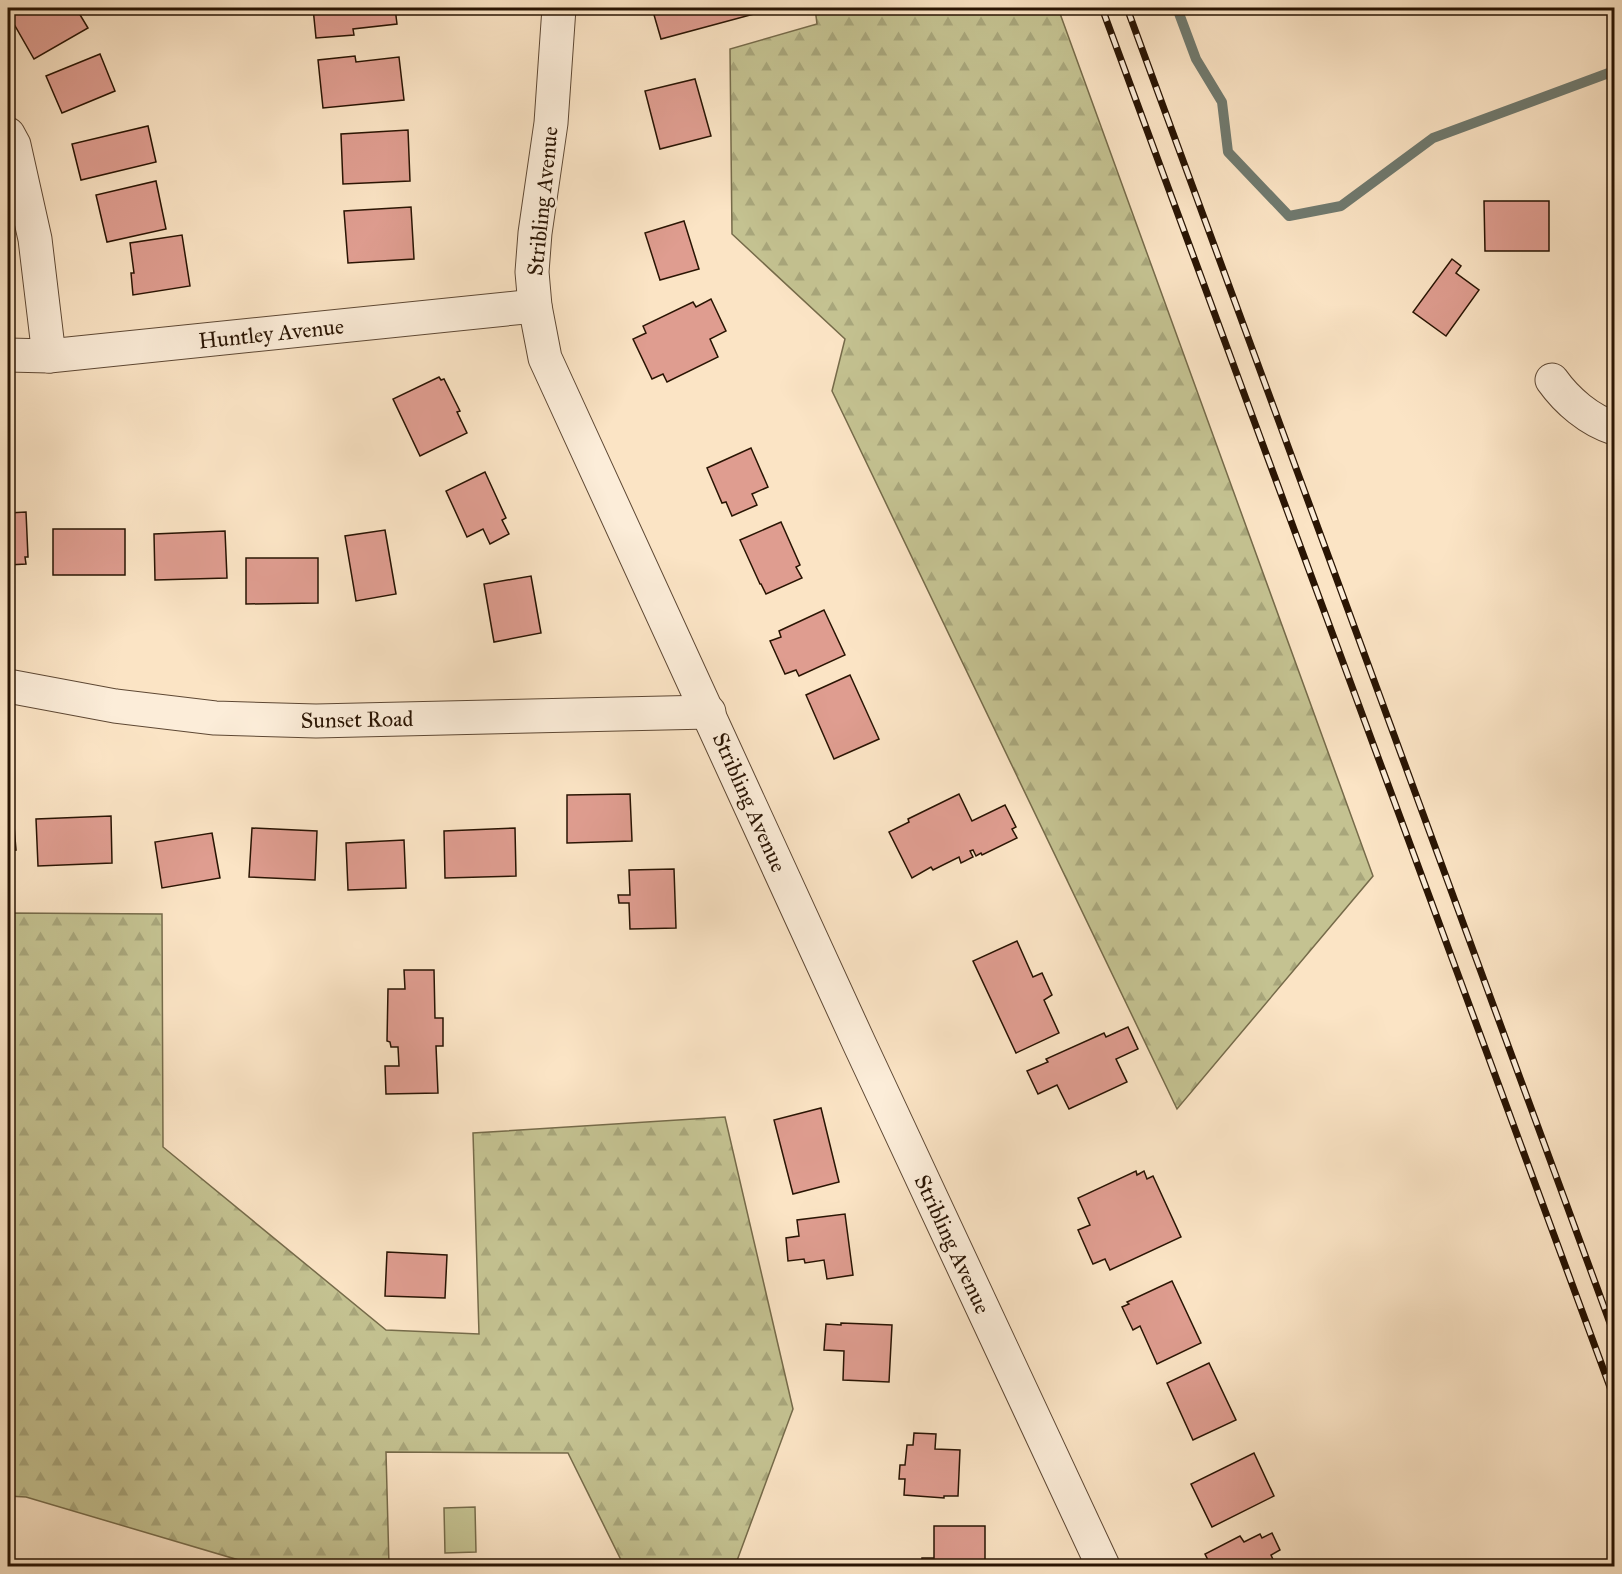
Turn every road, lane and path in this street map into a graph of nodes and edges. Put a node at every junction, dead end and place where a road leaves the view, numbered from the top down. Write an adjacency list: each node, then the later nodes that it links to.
1 (559, 8): 3 (street, Stribling Avenue)
2 (8, 134): 5 (street)
3 (535, 306): 5 (street, Huntley Avenue); 9 (street, Stribling Avenue)
4 (8, 355): 5 (street, Huntley Avenue)
5 (49, 356)
6 (1552, 380): 7 (street)
7 (1614, 428)
8 (8, 686): 9 (street, Sunset Road)
9 (709, 712): 10 (street, Stribling Avenue)
10 (1103, 1566)

